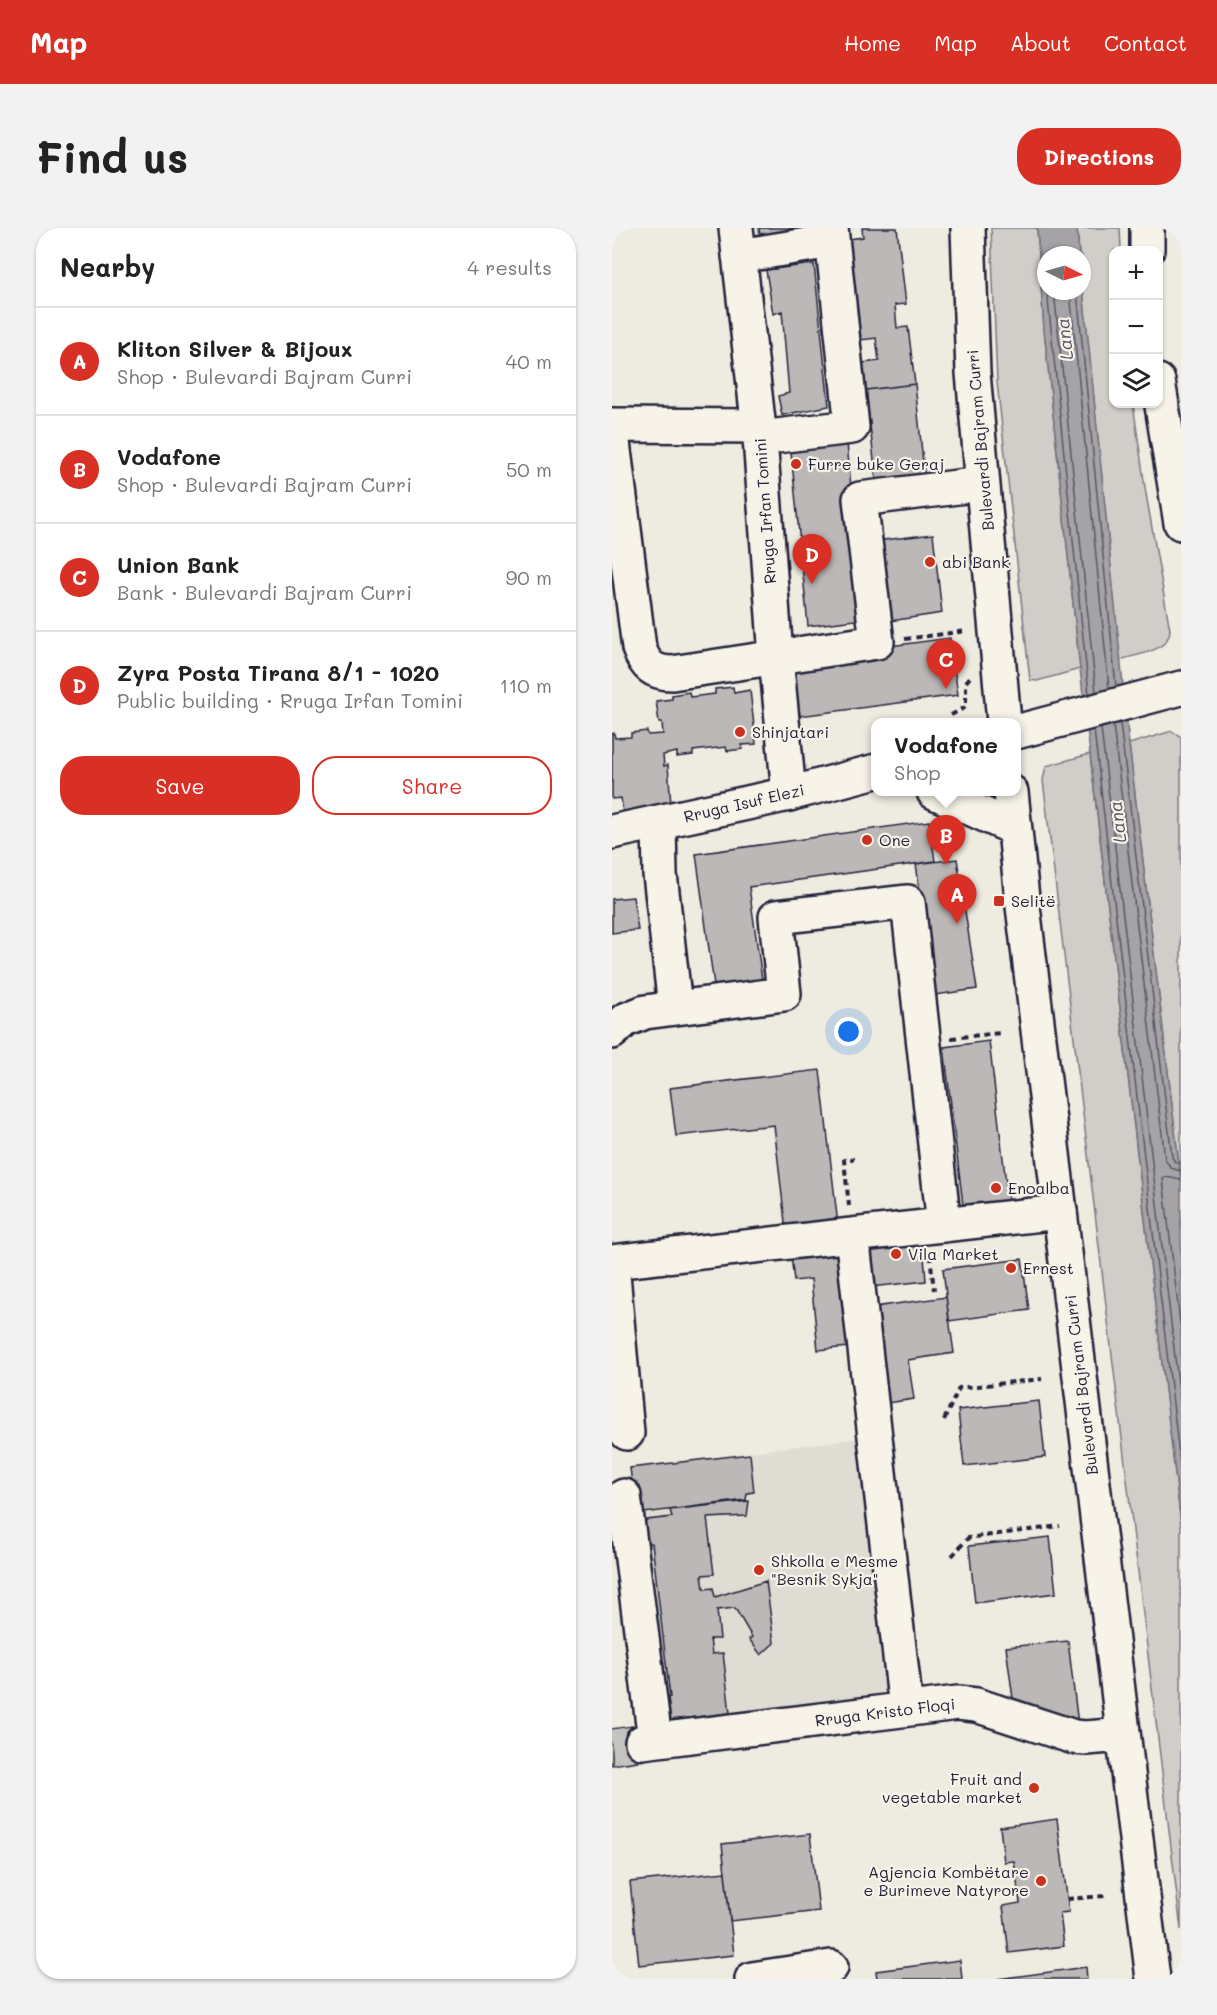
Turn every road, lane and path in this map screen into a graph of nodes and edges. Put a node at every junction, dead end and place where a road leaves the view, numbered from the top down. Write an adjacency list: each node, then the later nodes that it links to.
1 (968, 228): 9 (street, Bulevardi Bajram Curri)
2 (1146, 228): 5 (street)
3 (831, 234): 4 (street); 8 (street)
4 (738, 242): 8 (street, Rruga Irfan Tomini)
5 (1147, 246)
6 (1162, 408): 10 (street)
7 (622, 428): 8 (street); 11 (street)
8 (759, 432): 14 (street, Rruga Irfan Tomini)
9 (982, 484): 12 (street, Bulevardi Bajram Curri); 13 (street)
10 (1181, 523)
11 (619, 548): 14 (street)
12 (996, 627): 13 (path); 18 (street, Bulevardi Bajram Curri)
13 (877, 642): 14 (street)
14 (776, 657): 21 (street, Rruga Irfan Tomini)
15 (974, 674): 17 (path)
16 (1179, 689): 19 (street)
17 (951, 715)
18 (1004, 718)
19 (1021, 731)
20 (871, 772): 21 (street, Rruga Isuf Elezi)
21 (789, 794): 24 (street, Rruga Isuf Elezi)
22 (943, 796): 25 (street)
23 (1011, 796): 25 (street, Bulevardi Bajram Curri)
24 (659, 823): 26 (street, Rruga Isuf Elezi); 27 (street)
25 (1014, 828): 32 (street, Bulevardi Bajram Curri)
26 (612, 832)
27 (675, 1007): 28 (street); 30 (street)
28 (612, 1032)
29 (1001, 1033): 30 (path)
30 (924, 1042): 33 (street)
31 (854, 1159): 34 (path)
32 (1060, 1212): 33 (street); 43 (street, Bulevardi Bajram Curri)
33 (944, 1224): 34 (street)
34 (852, 1235): 35 (street); 42 (street)
35 (612, 1263): 38 (street)
36 (1042, 1379): 37 (path)
37 (944, 1420)
38 (627, 1433)
39 (624, 1496): 42 (street, Rruga Kristo Floqi)
40 (1060, 1527): 41 (path)
41 (952, 1556)
42 (906, 1709): 43 (street, Rruga Kristo Floqi)
43 (1123, 1735): 48 (street, Bulevardi Bajram Curri)
44 (1105, 1896): 45 (path)
45 (1067, 1899)
46 (831, 1967): 47 (street)
47 (752, 1979)
48 (1153, 1979)

